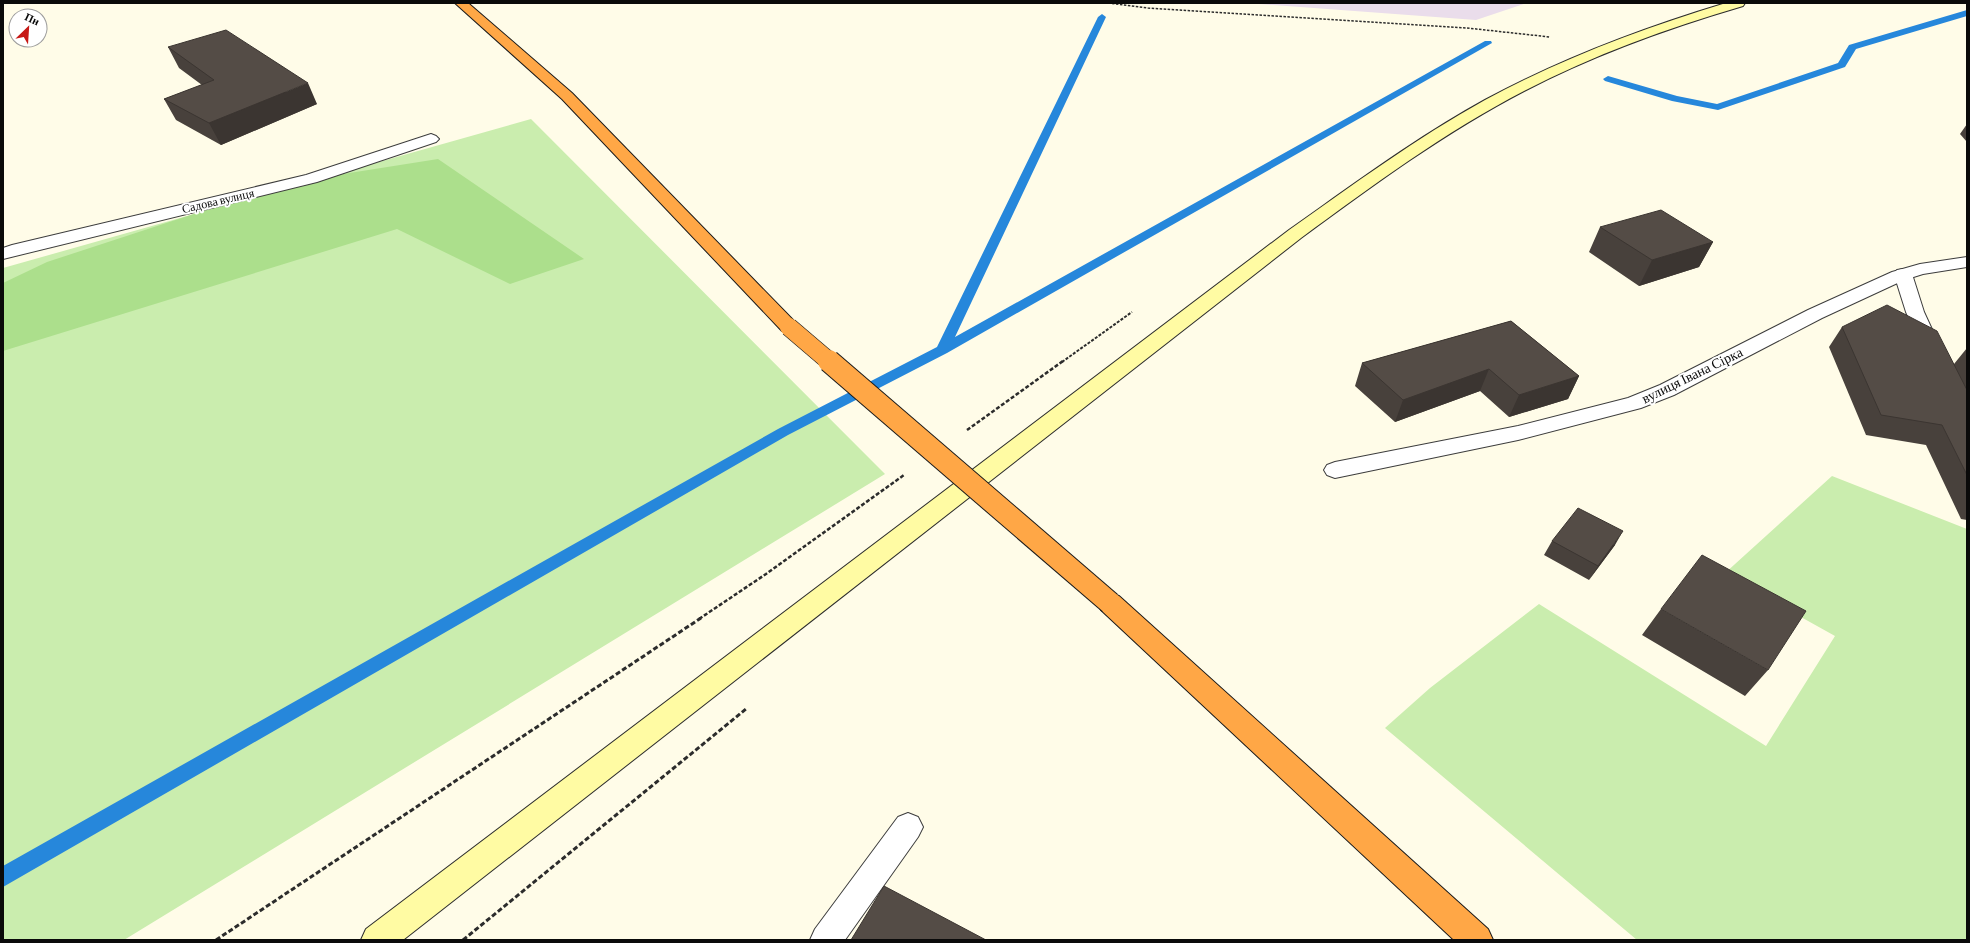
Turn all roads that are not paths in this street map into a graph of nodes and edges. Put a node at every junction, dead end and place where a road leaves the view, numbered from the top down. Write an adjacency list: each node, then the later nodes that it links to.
1 (461, 3): 12 (highway, bridge)
2 (1739, 3): 10 (main road)
3 (431, 140): 4 (street, Садова вулиця)
4 (3, 254)
5 (1967, 262): 6 (street, вулиця Івана Сірка)
6 (1903, 274): 7 (street); 8 (street, вулиця Івана Сірка)
7 (1939, 366)
8 (1335, 470)
9 (908, 827): 11 (street)
10 (377, 940)
11 (826, 940)
12 (1477, 940)

